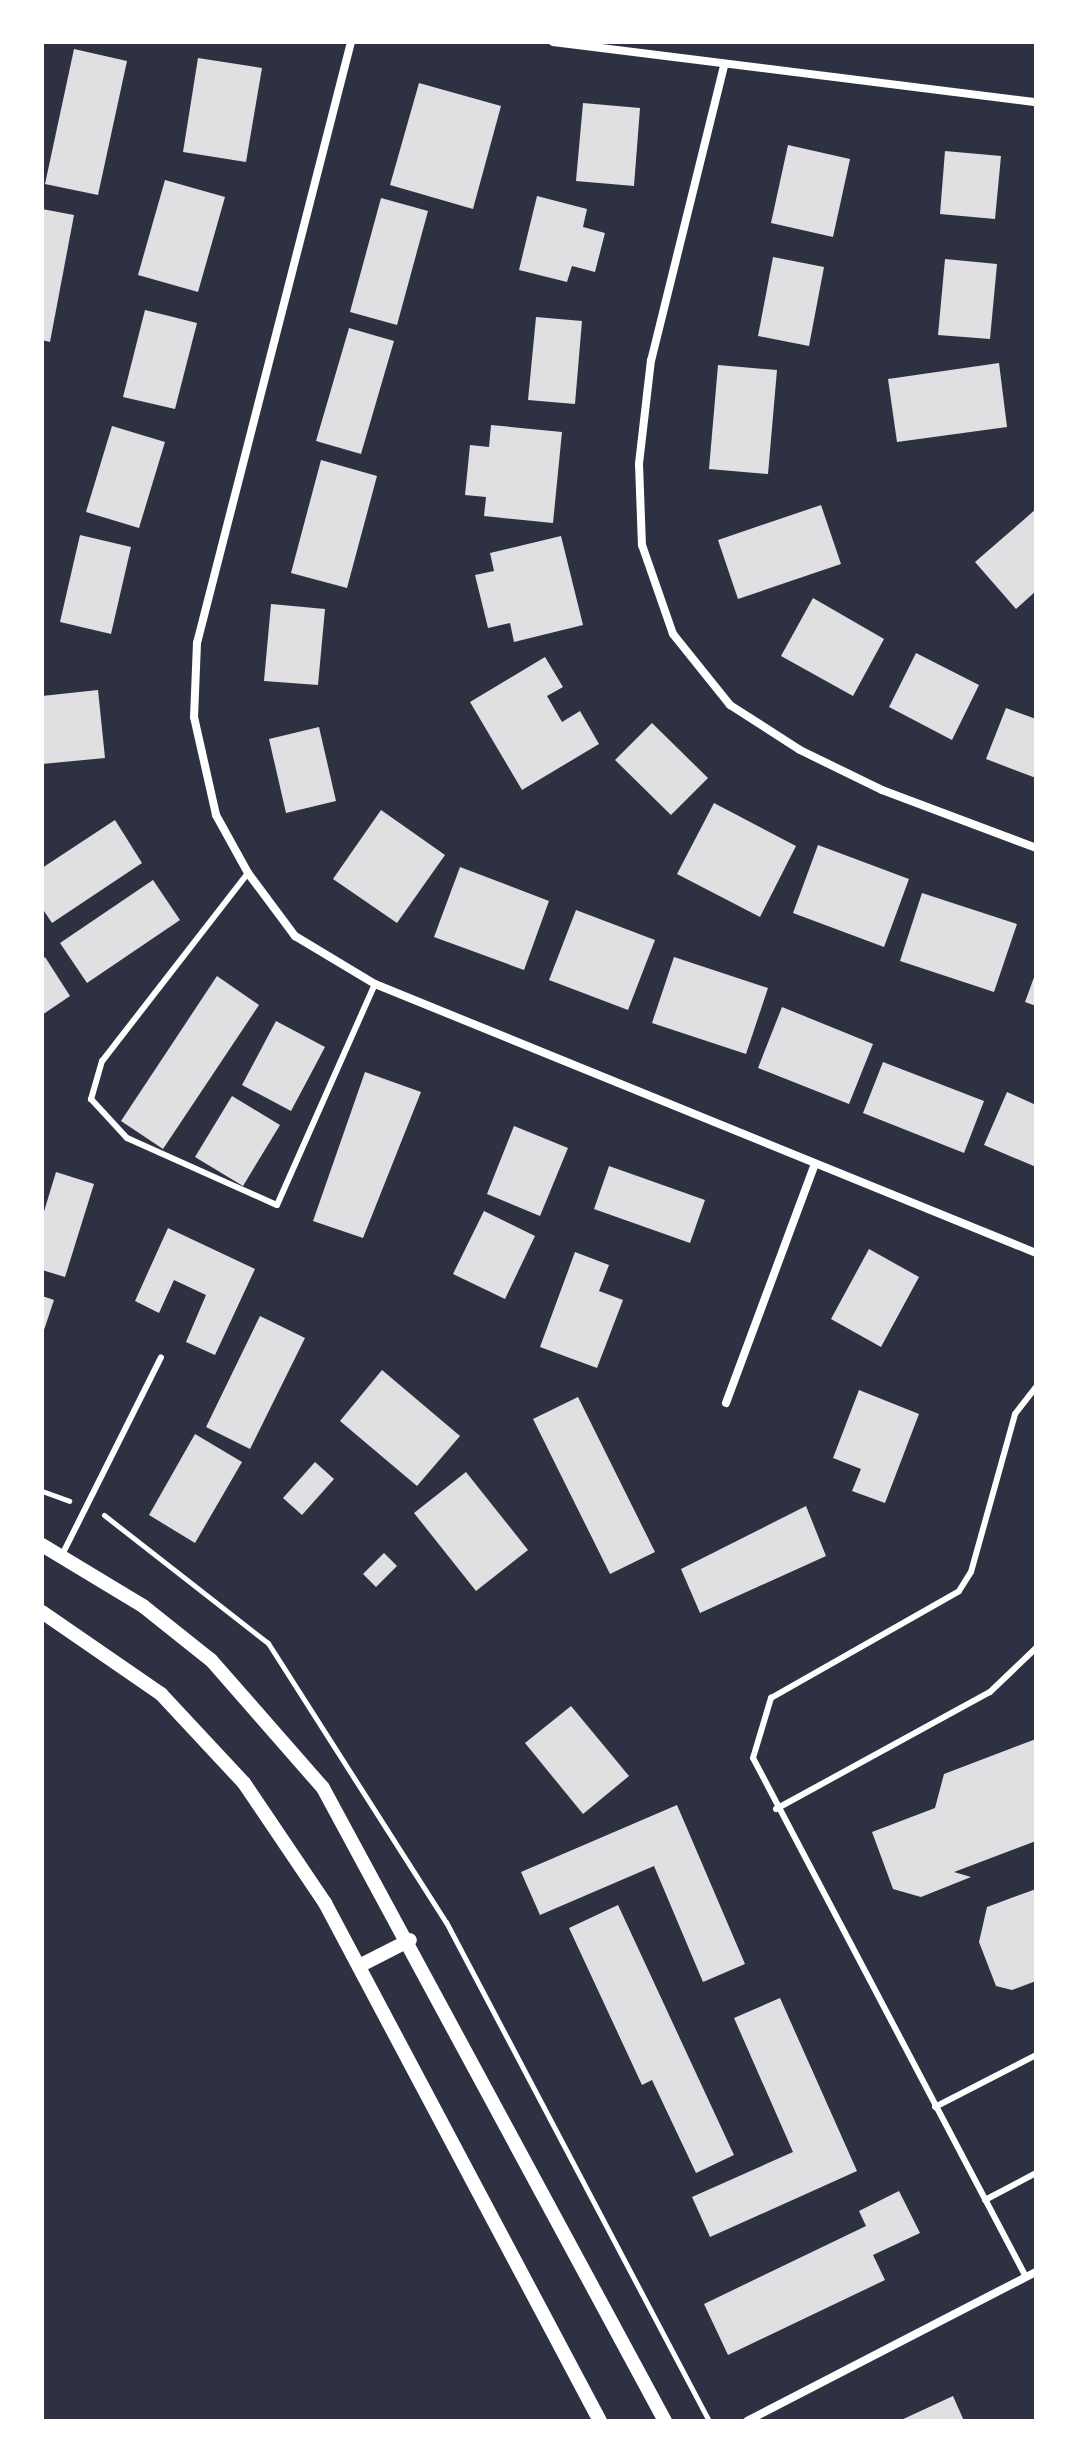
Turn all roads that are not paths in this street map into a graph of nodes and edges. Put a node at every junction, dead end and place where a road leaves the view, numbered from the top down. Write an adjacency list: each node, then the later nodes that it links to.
1 (351, 42): 6 (street)
2 (553, 42): 3 (street)
3 (724, 66): 4 (street); 5 (street)
4 (1036, 102)
5 (1036, 848)
6 (248, 873): 7 (street); 7 (lane)
7 (375, 984): 8 (street)
8 (815, 1164): 9 (street); 12 (street)
9 (1036, 1253)
10 (161, 1357): 14 (lane)
11 (1036, 1387): 17 (lane)
12 (726, 1403)
13 (42, 1545): 14 (street)
14 (62, 1555): 18 (street)
15 (42, 1612): 19 (street)
16 (1036, 1648): 17 (lane)
17 (776, 1809): 21 (lane)
18 (410, 1940): 19 (street); 27 (street)
19 (359, 1966): 26 (street)
20 (1036, 2055): 21 (lane)
21 (935, 2107): 23 (lane)
22 (1036, 2173): 23 (lane)
23 (985, 2200): 25 (lane)
24 (1036, 2272): 25 (street)
25 (1026, 2277): 28 (street)
26 (600, 2421)
27 (665, 2421)
28 (747, 2421)

